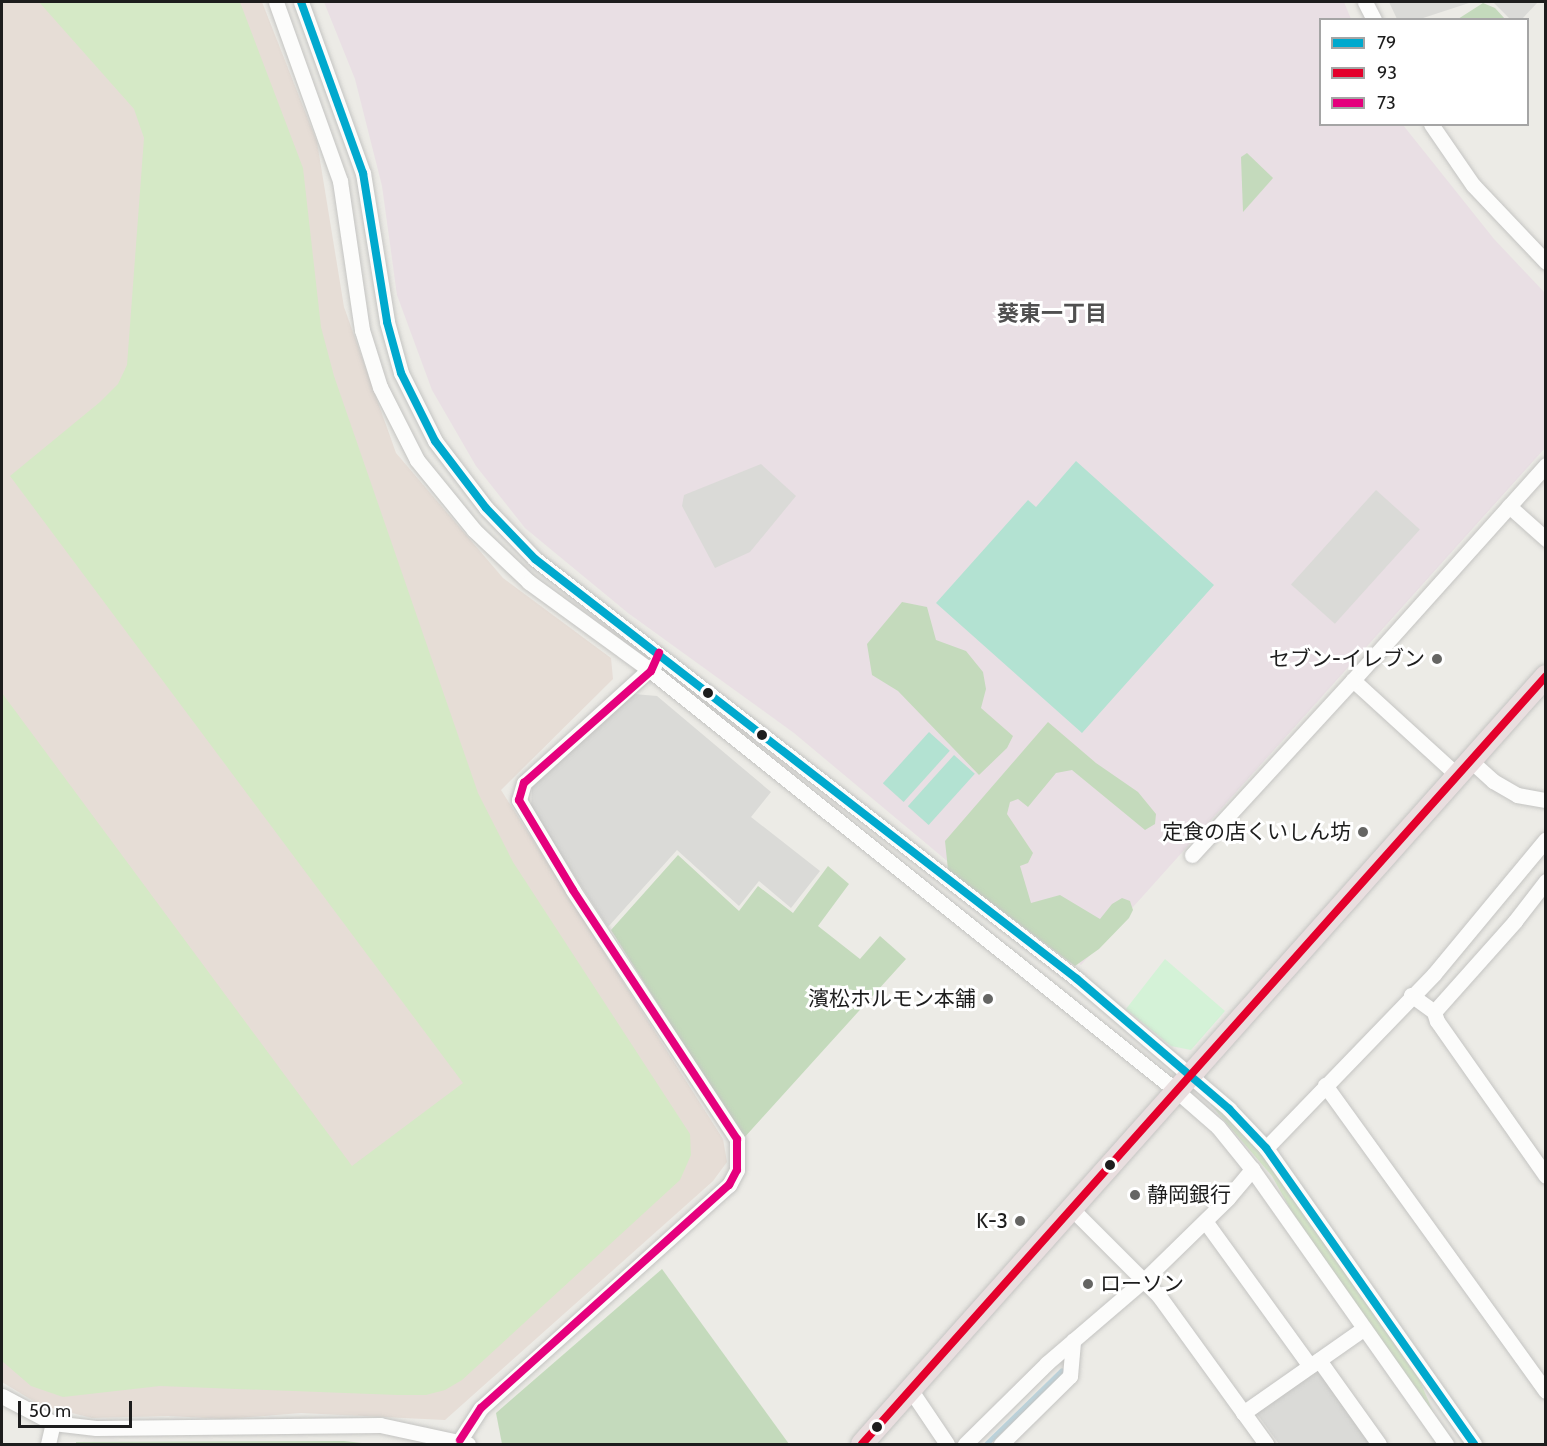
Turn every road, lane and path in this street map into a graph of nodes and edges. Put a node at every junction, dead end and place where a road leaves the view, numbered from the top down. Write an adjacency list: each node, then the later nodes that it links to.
1 (276, 2): 11 (street)
2 (301, 2): 10 (street)
3 (1365, 2): 4 (street)
4 (1373, 18)
5 (1432, 126): 6 (street)
6 (1545, 262)
7 (1545, 465): 8 (street)
8 (1509, 506): 9 (street); 13 (street)
9 (1545, 539)
10 (659, 653): 11 (street); 21 (street)
11 (651, 671): 21 (street); 37 (street)
12 (1545, 676): 14 (highway)
13 (1353, 680): 14 (street); 17 (street)
14 (1464, 768): 15 (street); 21 (highway)
15 (1545, 800)
16 (1545, 839): 19 (street)
17 (1192, 855)
18 (1545, 881): 20 (street)
19 (1412, 995): 20 (street); 22 (street)
20 (1434, 1012): 25 (street)
21 (1185, 1083): 23 (street); 24 (street); 26 (highway)
22 (1325, 1085): 23 (street); 33 (street)
23 (1266, 1148): 46 (street)
24 (1252, 1169): 27 (street); 29 (street)
25 (1545, 1176)
26 (1071, 1208): 28 (street); 32 (highway)
27 (1205, 1221): 28 (street); 31 (street)
28 (1144, 1280): 30 (street); 35 (street)
29 (1363, 1329): 31 (street); 45 (street)
30 (1073, 1340): 41 (street); 42 (street)
31 (1314, 1363): 35 (street); 44 (street)
32 (910, 1389): 39 (highway); 40 (street)
33 (1545, 1391)
34 (2, 1396): 36 (street)
35 (1243, 1413): 43 (street)
36 (53, 1423): 37 (street); 38 (street)
37 (464, 1442)
38 (48, 1444)
39 (862, 1444)
40 (947, 1444)
41 (965, 1444)
42 (1001, 1444)
43 (1266, 1444)
44 (1379, 1444)
45 (1446, 1444)
46 (1474, 1444)

